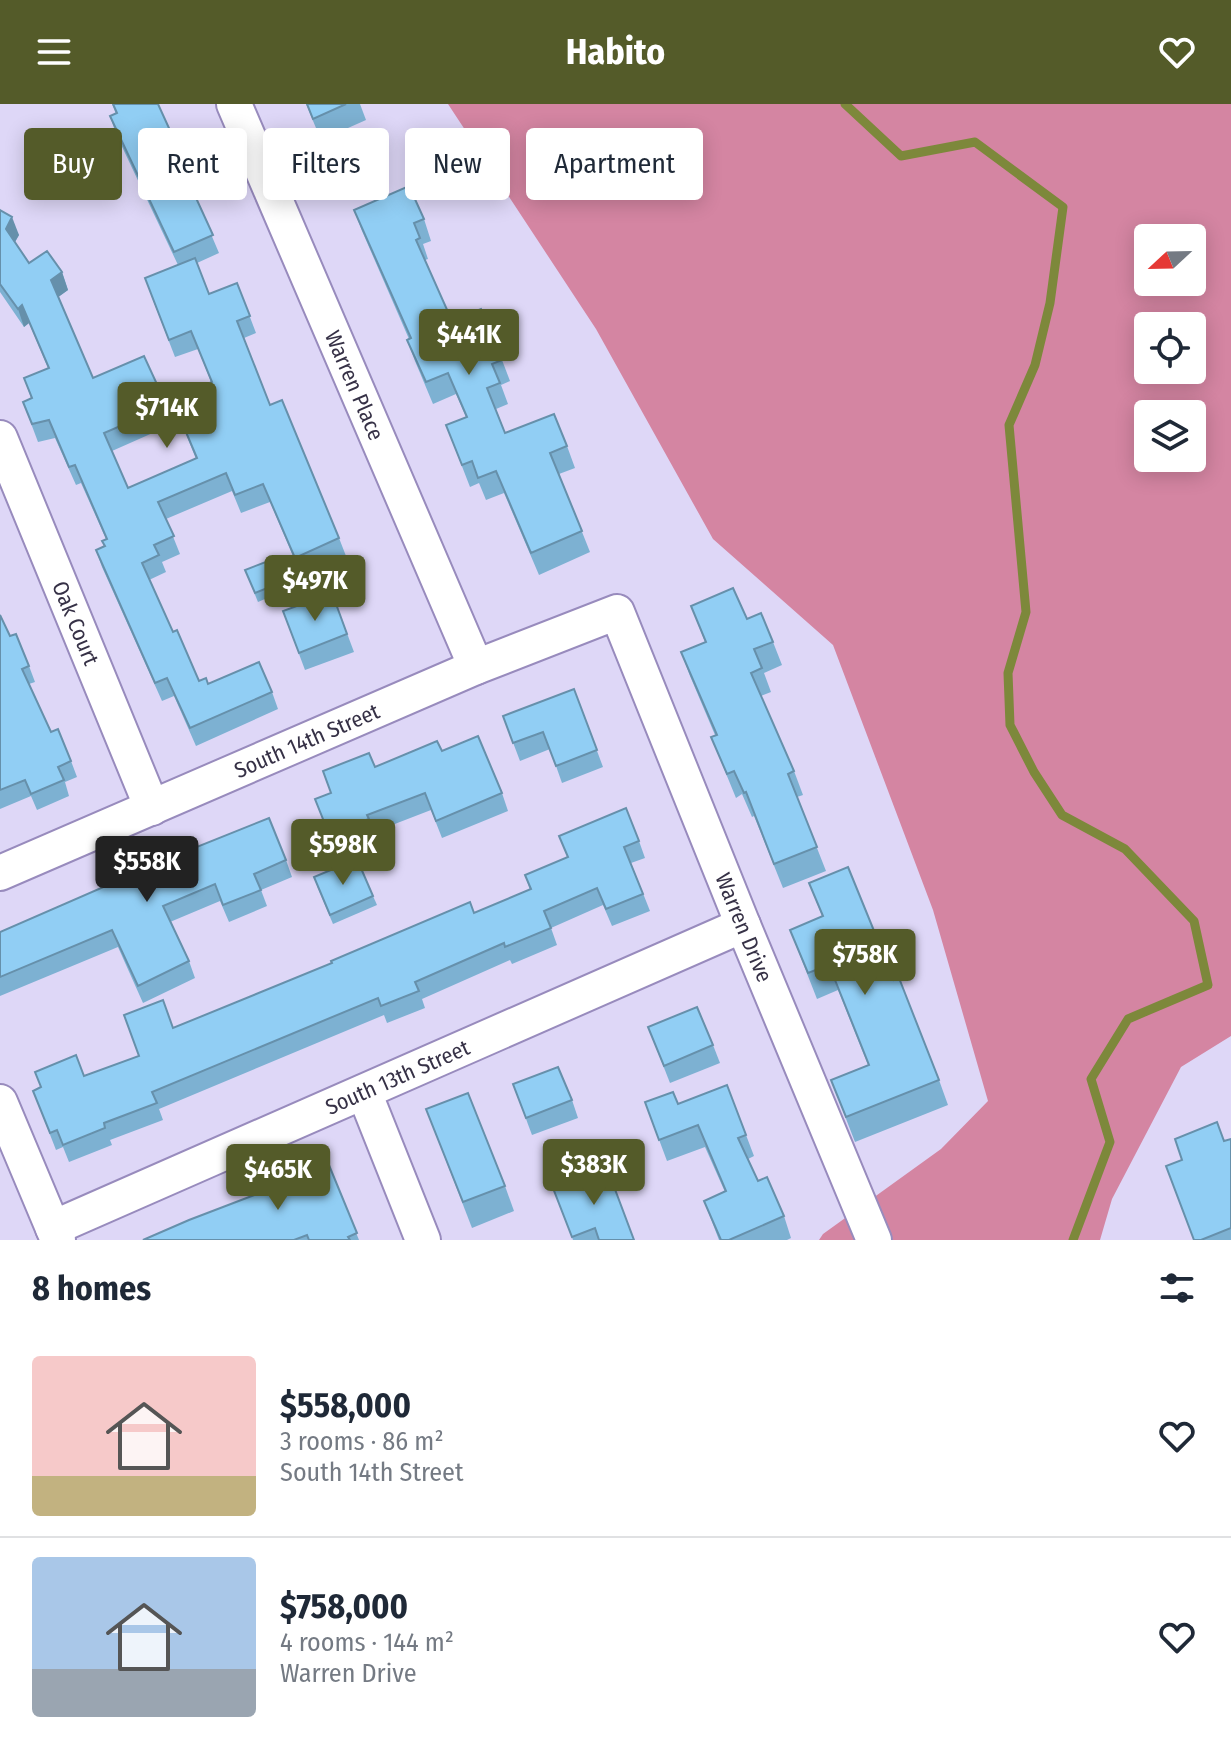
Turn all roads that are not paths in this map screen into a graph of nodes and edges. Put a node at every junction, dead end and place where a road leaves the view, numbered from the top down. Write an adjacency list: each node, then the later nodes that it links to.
1 (234, 104): 4 (street, Warren Place)
2 (0, 438): 5 (street, Oak Court)
3 (617, 612): 4 (street, South 14th Street); 7 (street, Warren Drive)
4 (476, 667): 5 (street, South 14th Street)
5 (152, 808): 6 (street, South 14th Street)
6 (0, 873)
7 (743, 925): 8 (street, South 13th Street); 12 (street, Warren Drive)
8 (364, 1092): 10 (street, South 13th Street); 11 (street)
9 (0, 1102): 10 (street)
10 (55, 1234)
11 (423, 1240)
12 (874, 1240)

